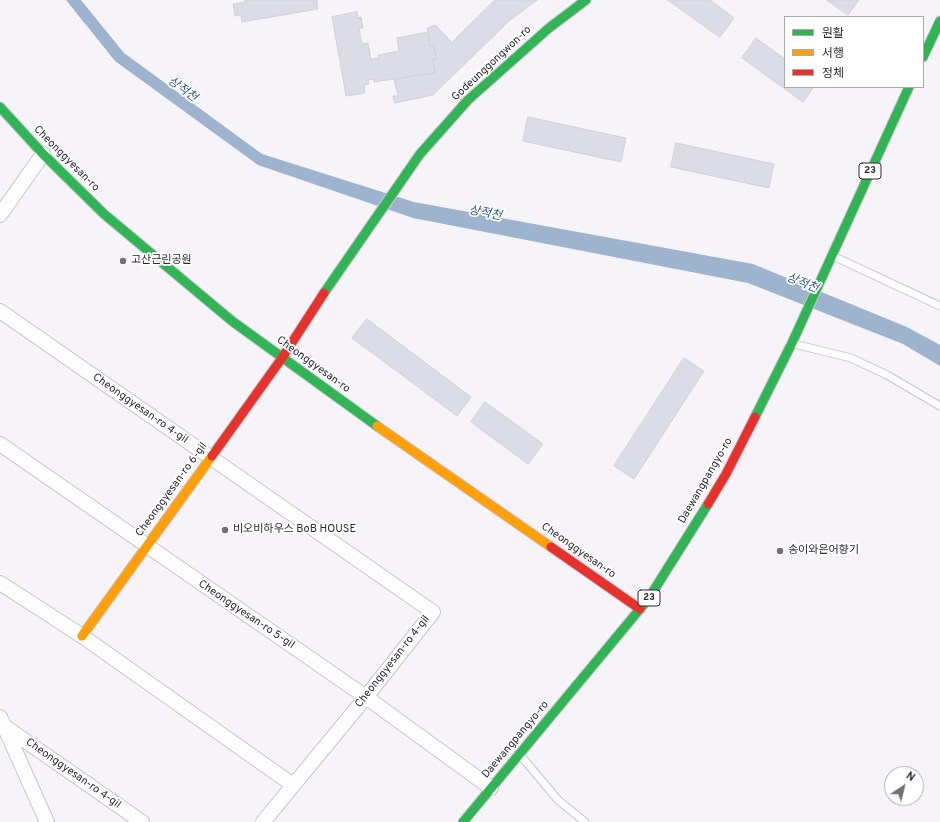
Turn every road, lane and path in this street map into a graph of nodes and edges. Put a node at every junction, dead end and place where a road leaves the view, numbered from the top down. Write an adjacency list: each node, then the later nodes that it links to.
1 (586, 0): 12 (main road, Godeunggongwon-ro)
2 (939, 24): 3 (main road)
3 (924, 56)
4 (909, 88): 8 (main road, Daewangpangyo-ro / 23)
5 (0, 107): 6 (main road, Cheonggyesan-ro)
6 (43, 154): 7 (street); 12 (main road, Cheonggyesan-ro)
7 (0, 215)
8 (831, 255): 9 (lane); 11 (main road, Daewangpangyo-ro / 23)
9 (940, 306)
10 (0, 311): 15 (street, Cheonggyesan-ro 4-gil)
11 (792, 344): 13 (lane); 18 (main road, Daewangpangyo-ro / 23)
12 (282, 358): 15 (main road, Cheonggyesan-ro 6-gil); 18 (main road, Cheonggyesan-ro)
13 (940, 406)
14 (0, 444): 16 (street, Cheonggyesan-ro 5-gil)
15 (210, 458): 16 (main road, Cheonggyesan-ro 6-gil); 20 (street, Cheonggyesan-ro 4-gil)
16 (146, 546): 19 (main road, Cheonggyesan-ro 6-gil); 20 (street, Cheonggyesan-ro 5-gil)
17 (0, 583): 19 (street)
18 (640, 609): 22 (main road, Daewangpangyo-ro / 23)
19 (82, 636): 23 (street)
20 (366, 697): 23 (street, Cheonggyesan-ro 4-gil); 24 (street, Cheonggyesan-ro 5-gil)
21 (2, 722): 25 (street, Cheonggyesan-ro 4-gil); 26 (street, Cheonggyesan-ro 4-gil)
22 (520, 754): 24 (main road, Daewangpangyo-ro / 23); 29 (lane)
23 (293, 786): 27 (street, Cheonggyesan-ro 4-gil)
24 (492, 788): 28 (main road, Daewangpangyo-ro / 23)
25 (47, 822)
26 (142, 822)
27 (263, 822)
28 (463, 822)
29 (585, 822)

